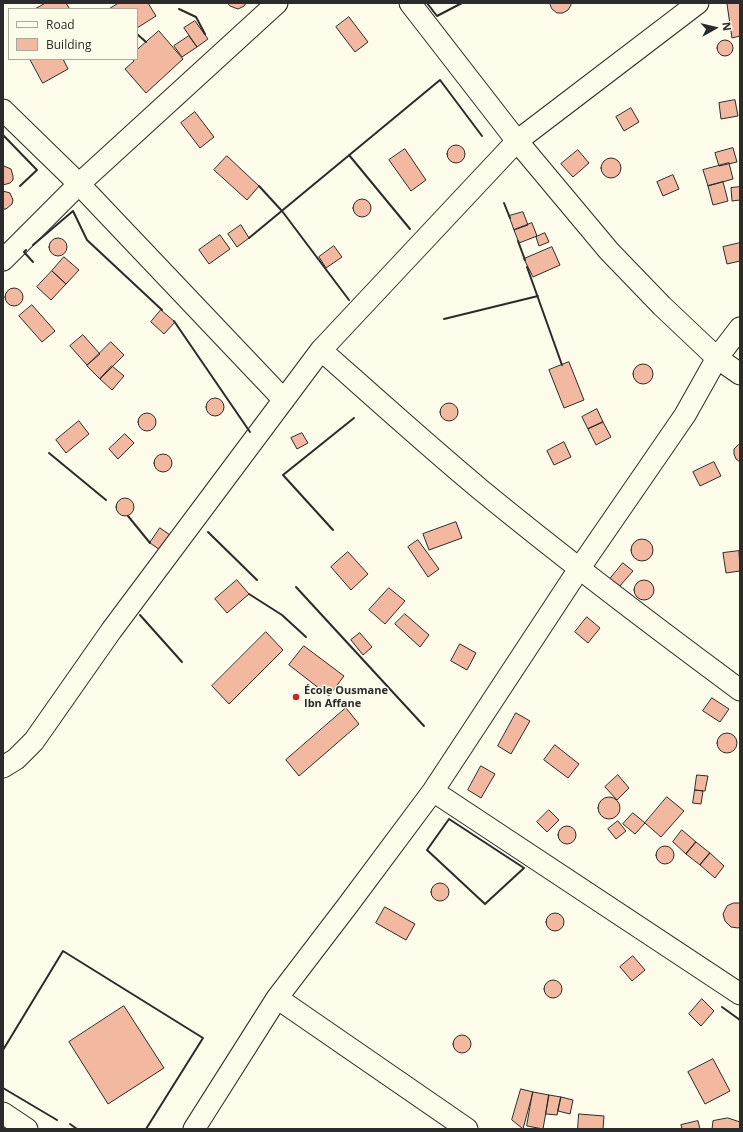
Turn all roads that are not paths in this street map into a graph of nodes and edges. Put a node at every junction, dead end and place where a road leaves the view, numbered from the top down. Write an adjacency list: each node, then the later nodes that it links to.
1 (277, 3): 6 (street)
2 (410, 3): 5 (street)
3 (698, 3): 5 (street)
4 (3, 110): 6 (street)
5 (517, 141): 9 (street); 10 (street)
6 (79, 184): 7 (street); 12 (street)
7 (3, 260)
8 (740, 328): 10 (street)
9 (321, 350): 12 (street); 13 (street)
10 (717, 358): 11 (street); 13 (street)
11 (740, 374)
12 (284, 400): 15 (street)
13 (579, 569): 14 (street); 16 (street)
14 (740, 690)
15 (3, 767)
16 (433, 791): 17 (street); 18 (street)
17 (740, 994)
18 (276, 998): 21 (street); 22 (street)
19 (3, 1113): 20 (street)
20 (27, 1129)
21 (194, 1129)
22 (467, 1129)

